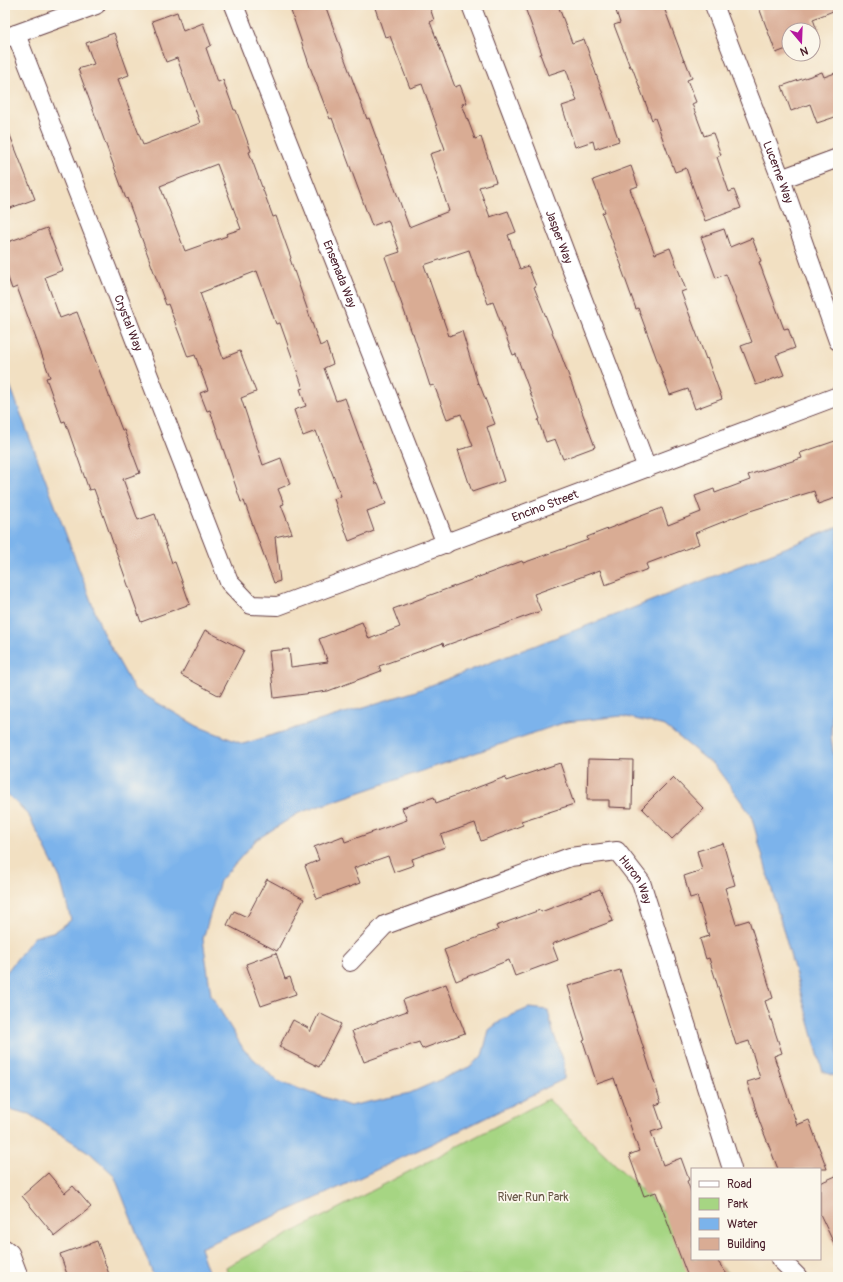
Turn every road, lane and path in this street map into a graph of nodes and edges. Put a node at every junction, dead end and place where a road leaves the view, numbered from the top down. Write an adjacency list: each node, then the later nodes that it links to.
1 (96, 5): 5 (street)
2 (234, 5): 11 (street, Ensenada Way)
3 (471, 5): 10 (street, Jasper Way)
4 (714, 5): 7 (street, Lucerne Way)
5 (10, 36): 12 (street, Crystal Way)
6 (838, 158): 7 (street)
7 (781, 180): 8 (street, Lucerne Way)
8 (838, 341)
9 (838, 396): 10 (street, Encino Street)
10 (647, 468): 11 (street, Encino Street)
11 (446, 544): 12 (street, Encino Street)
12 (251, 605)
13 (350, 962): 14 (street, Huron Way)
14 (732, 1168)
15 (5, 1249): 17 (street)
16 (781, 1260): 18 (street)
17 (19, 1277)
18 (798, 1277)

